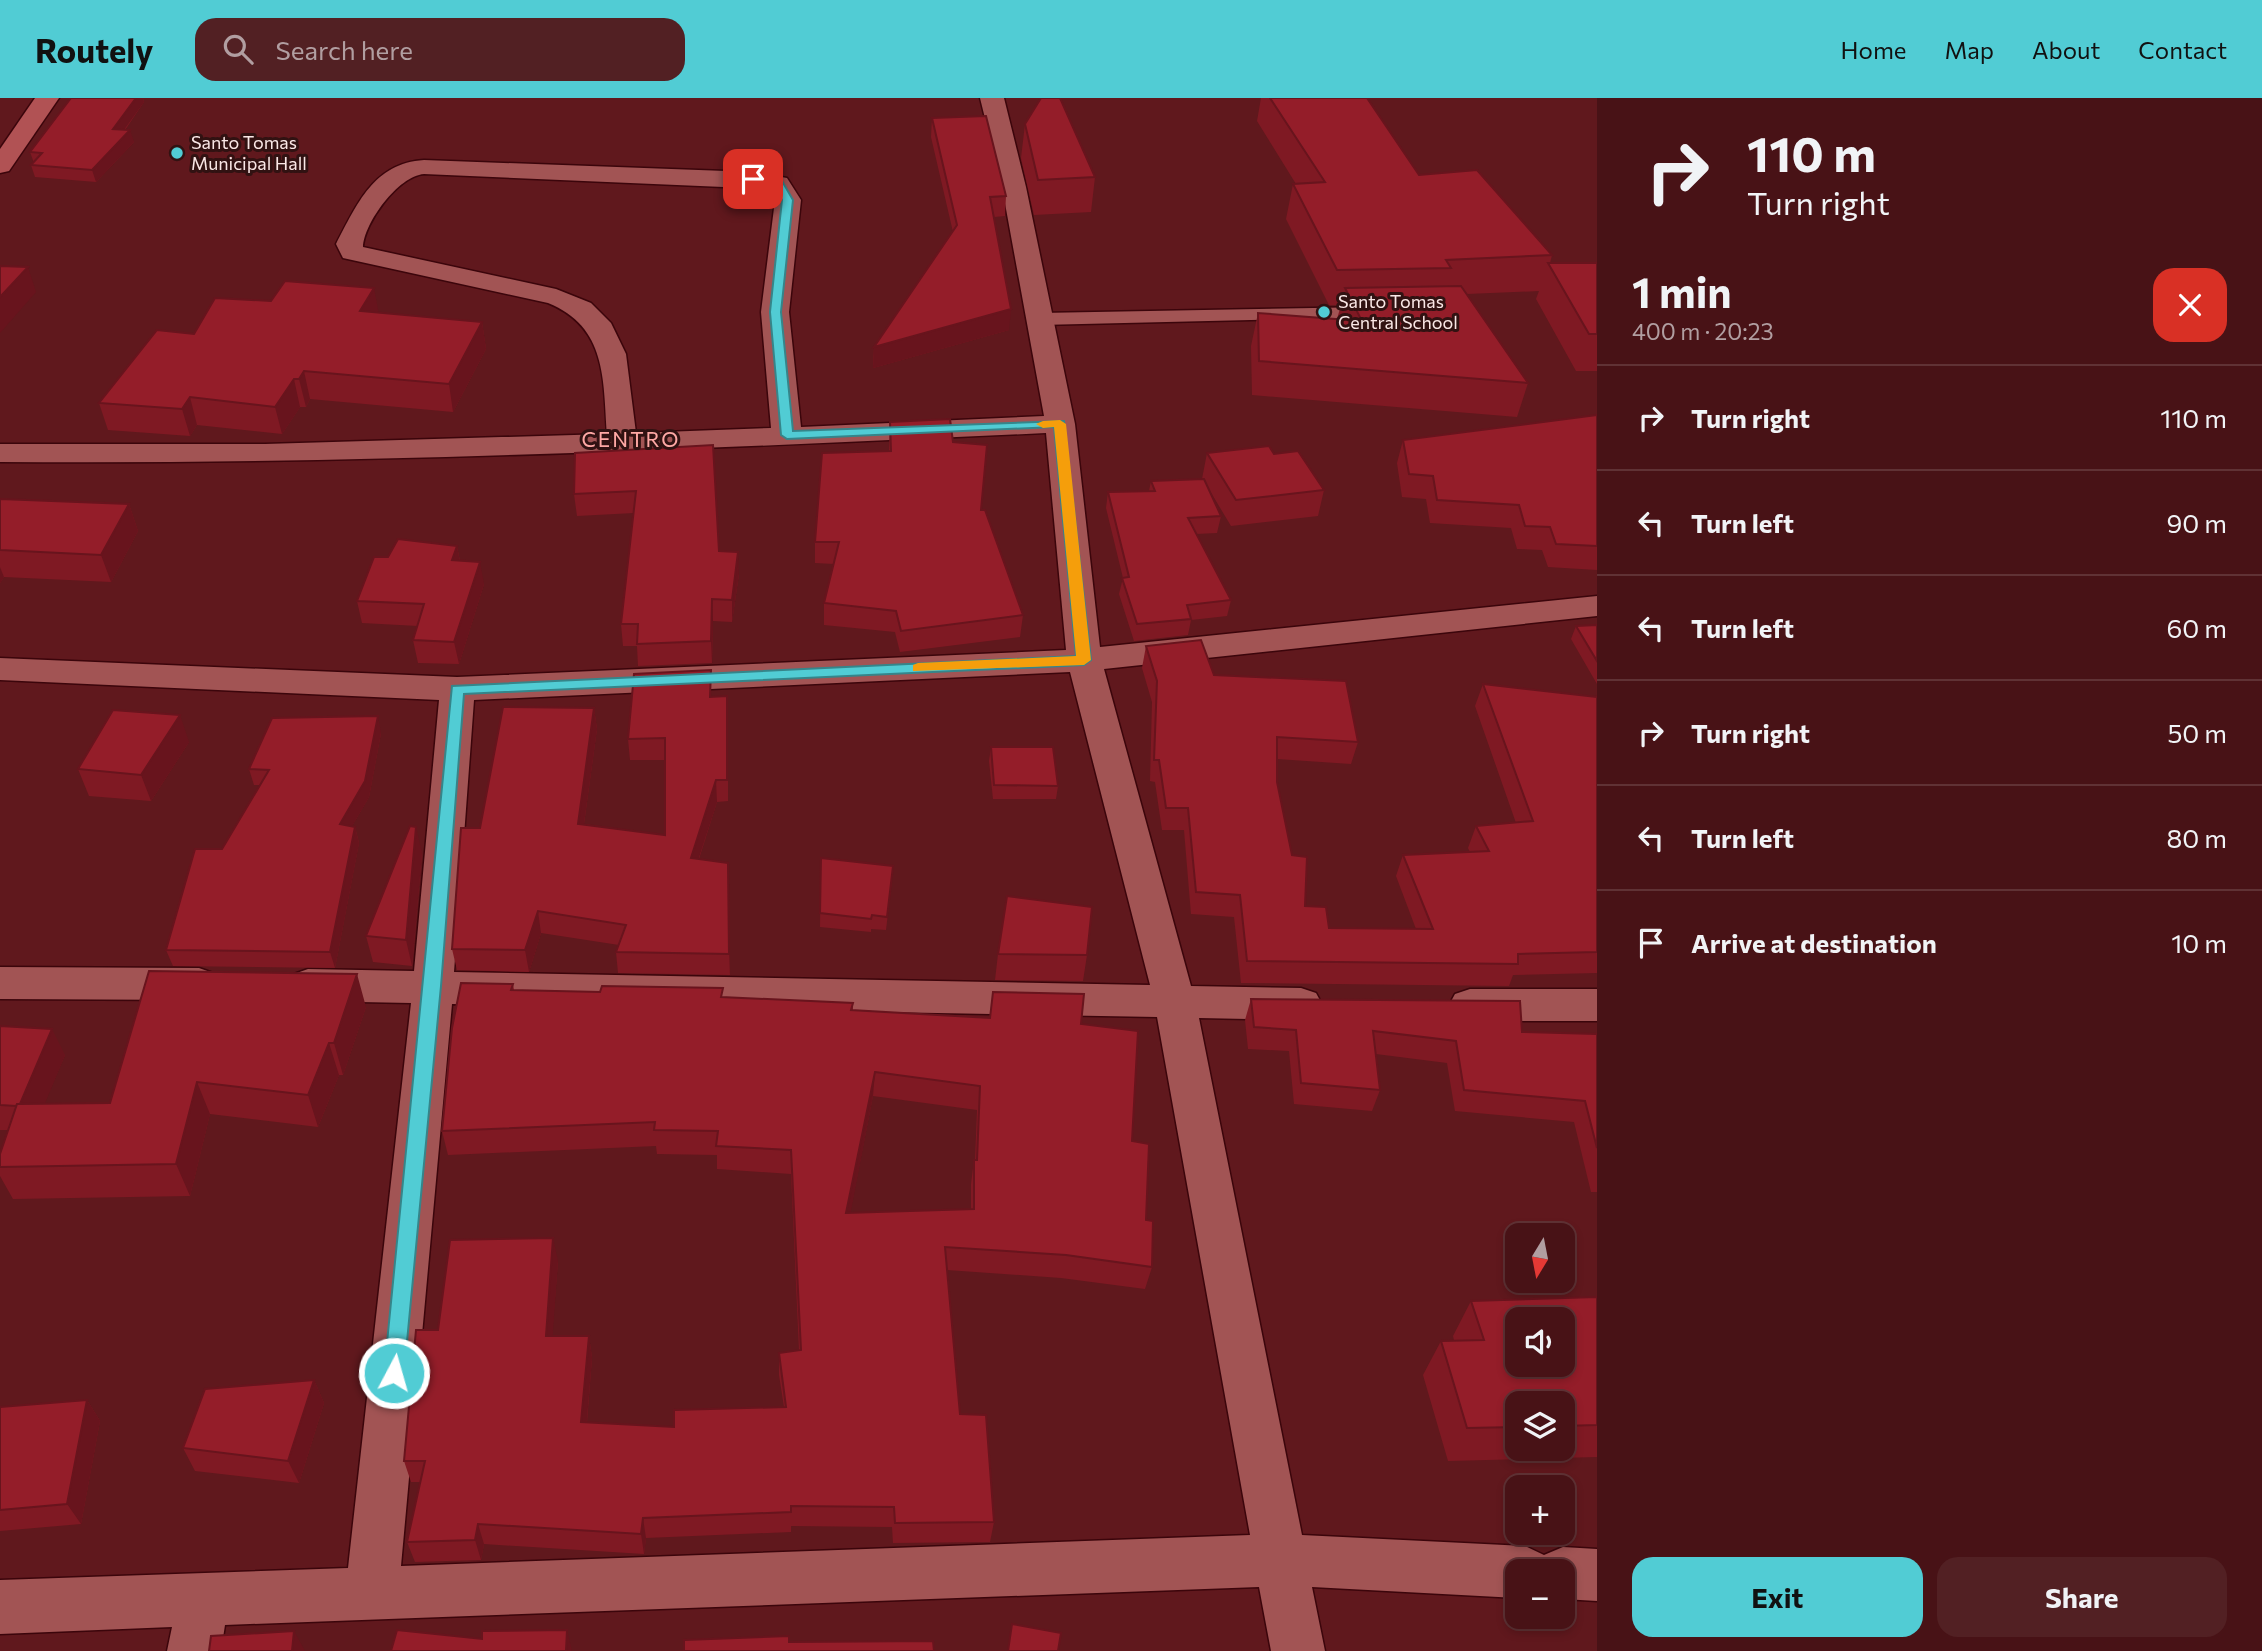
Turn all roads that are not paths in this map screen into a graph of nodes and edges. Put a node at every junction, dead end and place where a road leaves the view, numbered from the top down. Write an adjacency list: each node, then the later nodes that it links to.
1 (47, 98): 3 (street)
2 (992, 98): 5 (street)
3 (0, 166)
4 (1396, 313): 5 (lane)
5 (1040, 319): 6 (street)
6 (1060, 424): 7 (street); 11 (street)
7 (787, 435): 8 (street); 8 (street)
8 (622, 442): 9 (street)
9 (0, 453)
10 (1597, 606): 11 (street)
11 (1084, 660): 13 (street); 16 (street)
12 (0, 670): 13 (street)
13 (457, 690): 15 (street)
14 (0, 983): 15 (street)
15 (433, 986): 16 (street); 24 (street)
16 (1175, 1003): 17 (street); 20 (street)
17 (1338, 1004)
18 (1434, 1004): 19 (street)
19 (1597, 1005)
20 (1280, 1560): 21 (street); 24 (street); 27 (street)
21 (1505, 1571)
22 (1575, 1574): 23 (street)
23 (1597, 1575)
24 (372, 1594): 26 (street)
25 (0, 1607): 26 (street)
26 (198, 1626)
27 (1298, 1651)

